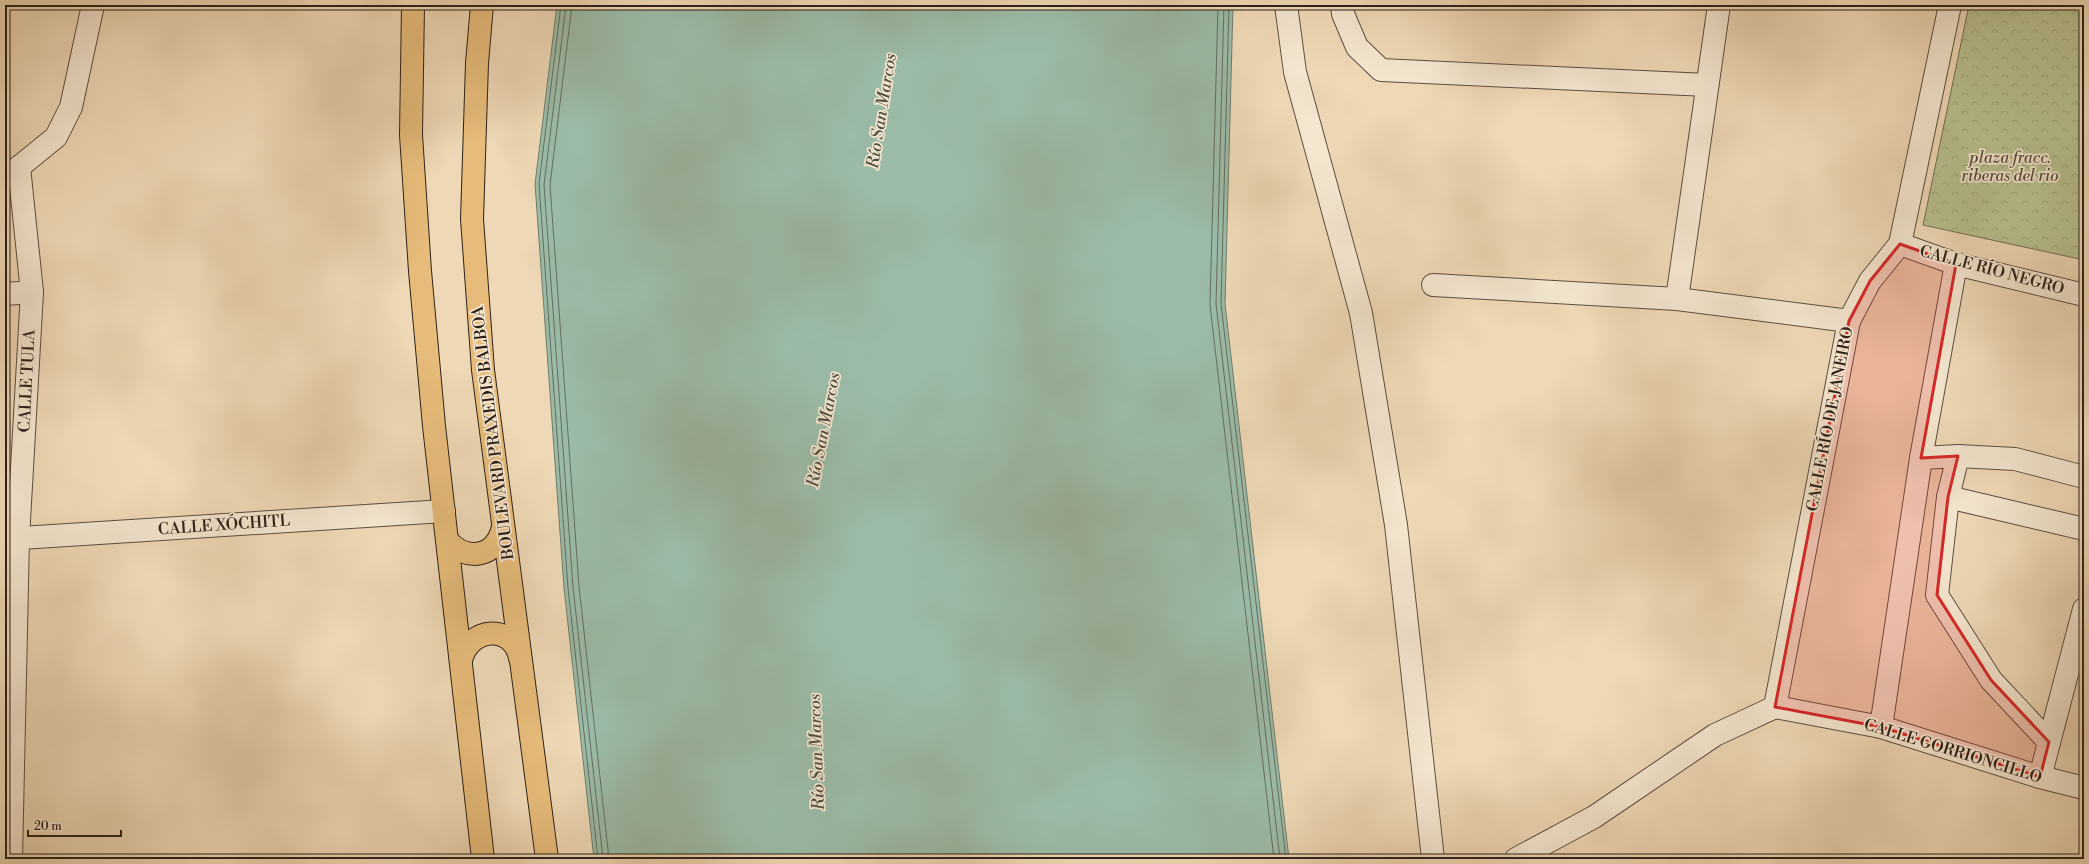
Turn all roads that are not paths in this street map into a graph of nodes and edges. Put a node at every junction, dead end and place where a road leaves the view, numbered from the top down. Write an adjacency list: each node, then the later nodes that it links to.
1 (94, 5): 9 (street)
2 (413, 5): 22 (main road)
3 (482, 5): 23 (main road, BOULEVARD PRAXEDIS BALBOA)
4 (1286, 5): 38 (street)
5 (1342, 5): 8 (street)
6 (1719, 5): 8 (street)
7 (1950, 5): 10 (street, CALLE RÍO DE JANEIRO)
8 (1707, 85): 16 (street)
9 (12, 165): 13 (street, CALLE TULA)
10 (1900, 244): 11 (street, CALLE RÍO NEGRO); 17 (street, CALLE RÍO DE JANEIRO)
11 (1956, 264): 15 (street, CALLE RÍO NEGRO); 19 (street)
12 (1433, 285): 16 (street)
13 (32, 292): 14 (street); 25 (street, CALLE TULA)
14 (5, 294)
15 (2084, 295)
16 (1677, 299): 17 (street)
17 (1849, 321): 30 (street, CALLE RÍO DE JANEIRO)
18 (1958, 456): 19 (street); 20 (street); 21 (street)
19 (1921, 458): 31 (street)
20 (2084, 477)
21 (1948, 497): 24 (street); 32 (street)
22 (444, 511): 25 (street, CALLE XÓCHITL); 26 (main road)
23 (503, 526): 26 (main road); 29 (main road, BOULEVARD PRAXEDIS BALBOA)
24 (2084, 529)
25 (11, 539): 35 (street, CALLE TULA)
26 (447, 540): 28 (main road)
27 (2084, 609): 32 (street)
28 (461, 660): 29 (main road); 36 (main road)
29 (521, 663): 37 (main road, BOULEVARD PRAXEDIS BALBOA)
30 (1775, 707): 31 (street, CALLE GORRIONCILLO); 39 (street)
31 (1881, 727): 33 (street, CALLE GORRIONCILLO)
32 (2049, 742): 33 (street)
33 (2040, 777): 34 (street, CALLE GORRIONCILLO)
34 (2084, 788)
35 (9, 846)
36 (483, 859)
37 (547, 859)
38 (1433, 859)
39 (1516, 859)

